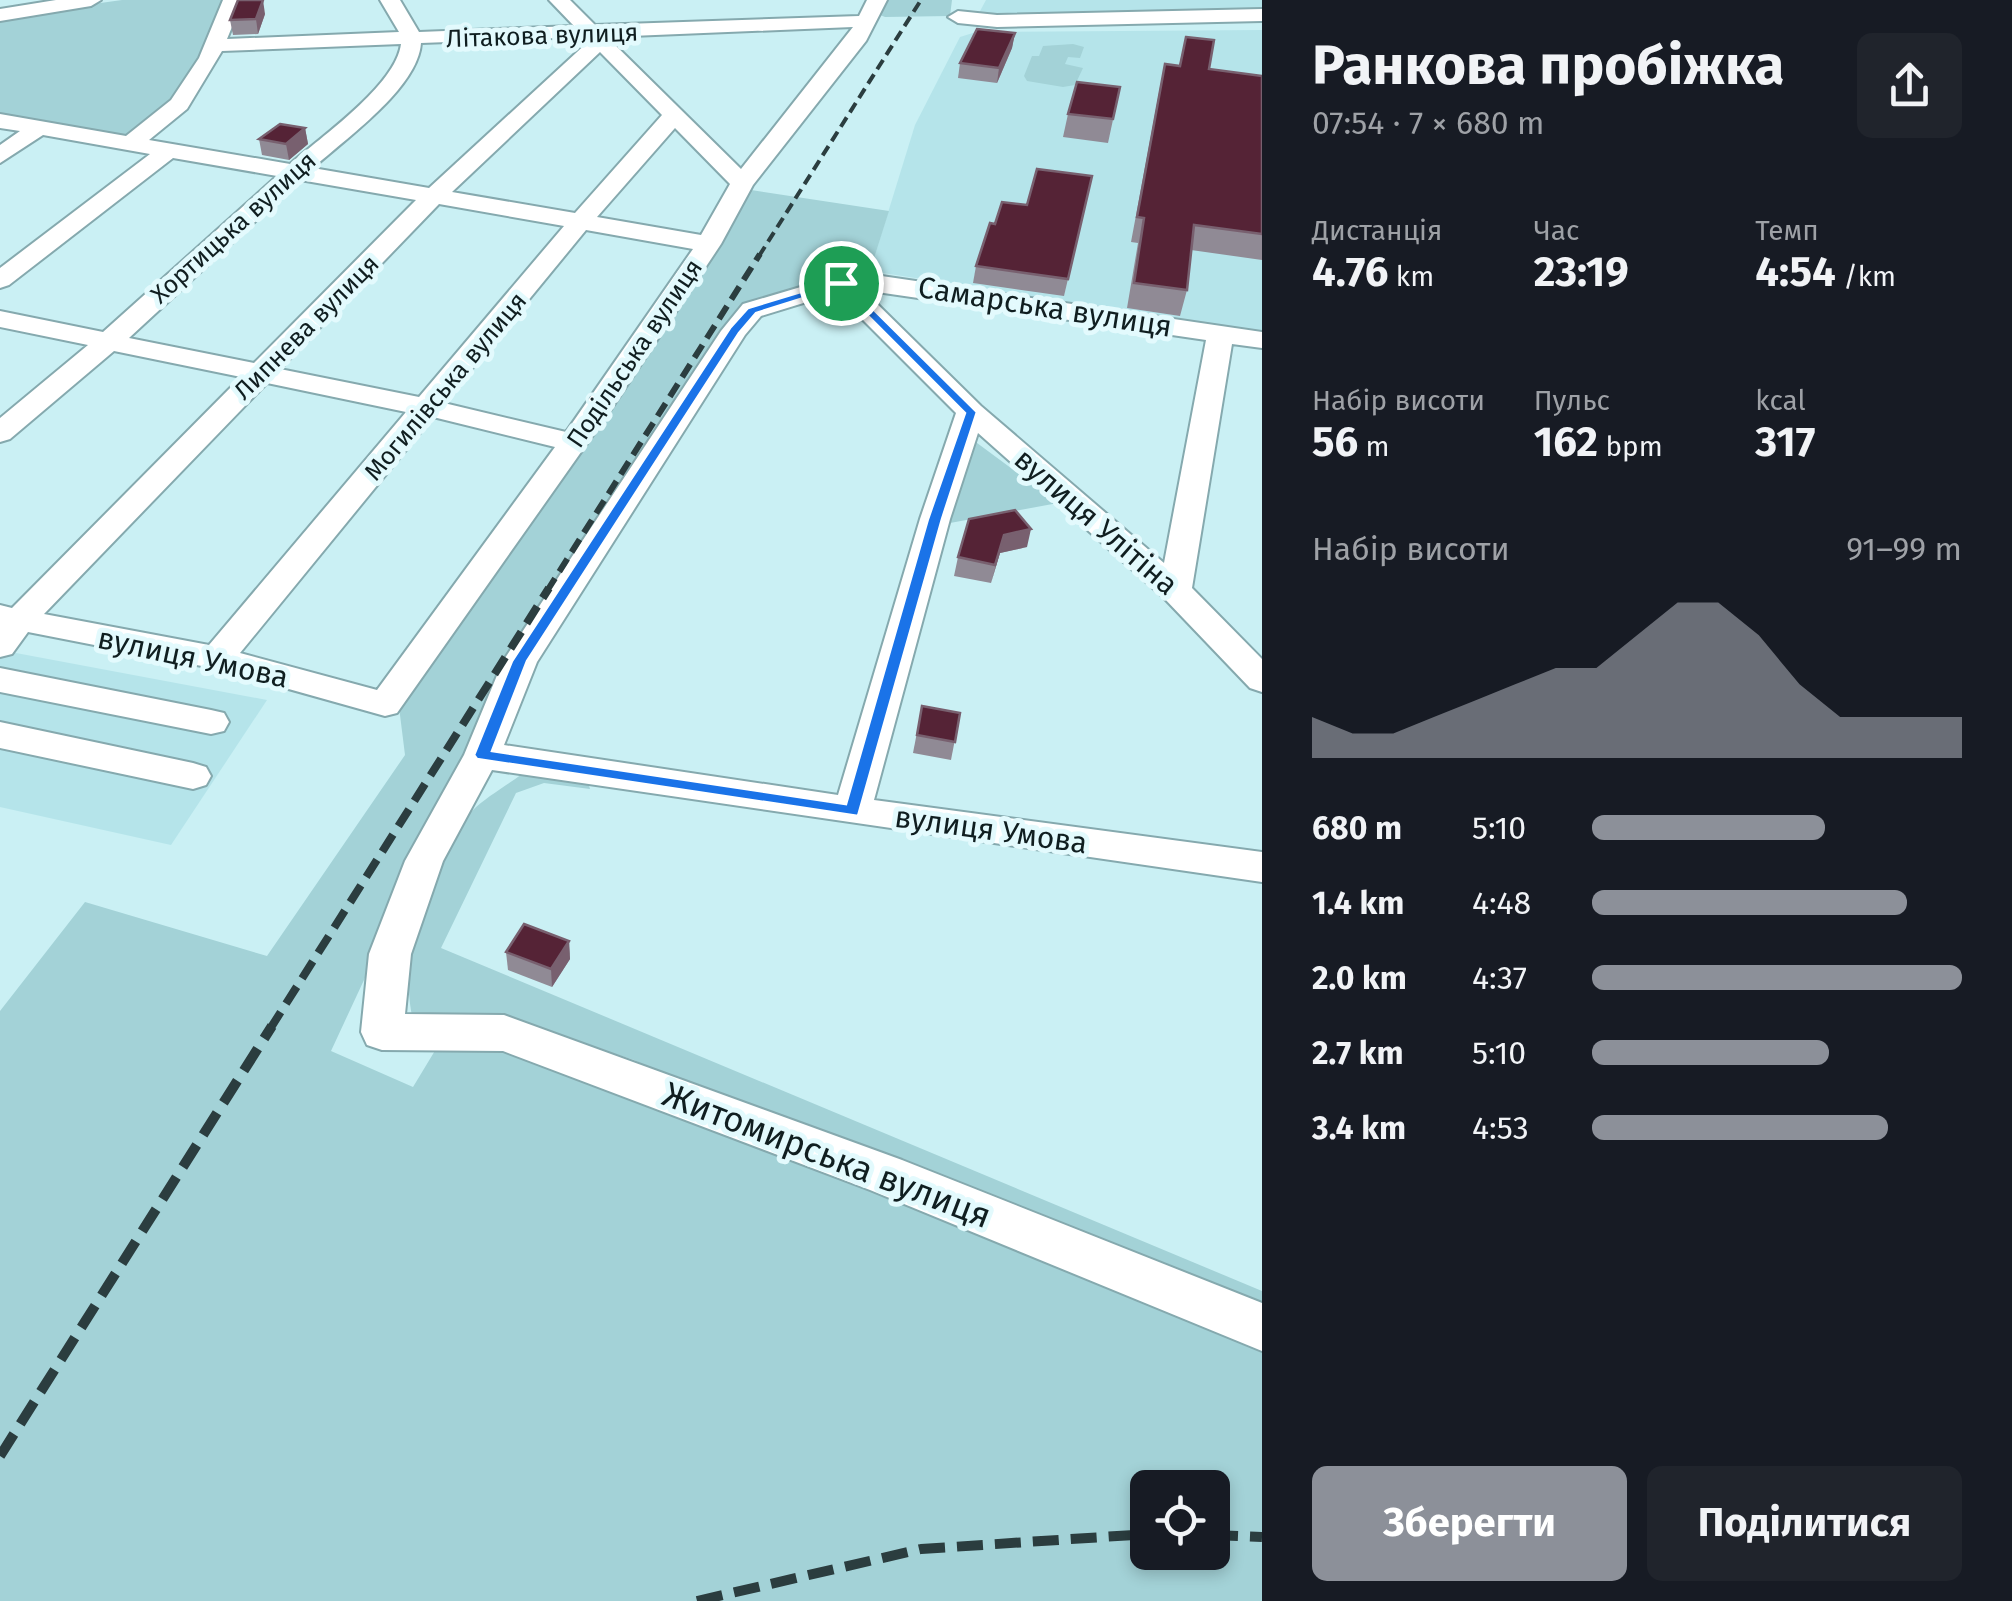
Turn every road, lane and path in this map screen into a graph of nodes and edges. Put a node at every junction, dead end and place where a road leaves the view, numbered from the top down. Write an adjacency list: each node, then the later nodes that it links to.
1 (91, 0): 8 (street)
2 (232, 0): 14 (street)
3 (390, 0): 13 (street)
4 (559, 0): 12 (street)
5 (845, 0): 7 (street)
6 (719, 9): 11 (street)
7 (872, 12): 11 (street, Літакова вулиця); 22 (street, Подільська вулиця)
8 (0, 15)
9 (1262, 15): 10 (street)
10 (958, 17)
11 (740, 27): 12 (street, Літакова вулиця)
12 (596, 37): 13 (street, Літакова вулиця); 15 (street); 23 (street, Липнева вулиця)
13 (414, 40): 14 (street, Літакова вулиця); 21 (street, Хортицька вулиця)
14 (214, 45): 18 (street)
15 (674, 114): 22 (street); 24 (street, Могилівська вулиця)
16 (0, 121): 17 (street)
17 (38, 128): 18 (street); 20 (street)
18 (133, 142): 19 (street)
19 (170, 149): 21 (street); 26 (street)
20 (0, 156)
21 (293, 172): 23 (street); 31 (street, Хортицька вулиця)
22 (742, 183): 25 (street, Подільська вулиця)
23 (434, 196): 24 (street); 32 (street, Липнева вулиця)
24 (580, 222): 25 (street); 33 (street, Могилівська вулиця)
25 (709, 244): 36 (street, Подільська вулиця)
26 (0, 280)
27 (841, 283): 29 (street, Самарська вулиця); 34 (street, вулиця Улітіна); 45 (street, Самарська вулиця)
28 (0, 319): 31 (street)
29 (1220, 334): 30 (street, Самарська вулиця); 37 (street)
30 (1262, 340)
31 (106, 344): 32 (street); 35 (street, Хортицька вулиця)
32 (258, 376): 33 (street); 38 (street, Липнева вулиця)
33 (429, 408): 36 (street); 39 (street, Могилівська вулиця)
34 (971, 412): 37 (street, вулиця Улітіна); 47 (street)
35 (0, 432)
36 (574, 443): 42 (street, Подільська вулиця)
37 (1174, 590): 41 (street, вулиця Улітіна)
38 (6, 627): 39 (street, вулиця Умова)
39 (217, 658): 42 (street, вулиця Умова)
40 (0, 680): 43 (street)
41 (1262, 680)
42 (385, 704)
43 (211, 722)
44 (0, 734): 46 (street)
45 (482, 755): 47 (street, вулиця Умова); 49 (street, Самарська вулиця)
46 (193, 776)
47 (852, 811): 48 (street, вулиця Умова)
48 (1262, 867)
49 (382, 1032): 50 (street, Житомирська вулиця)
50 (1262, 1328)

